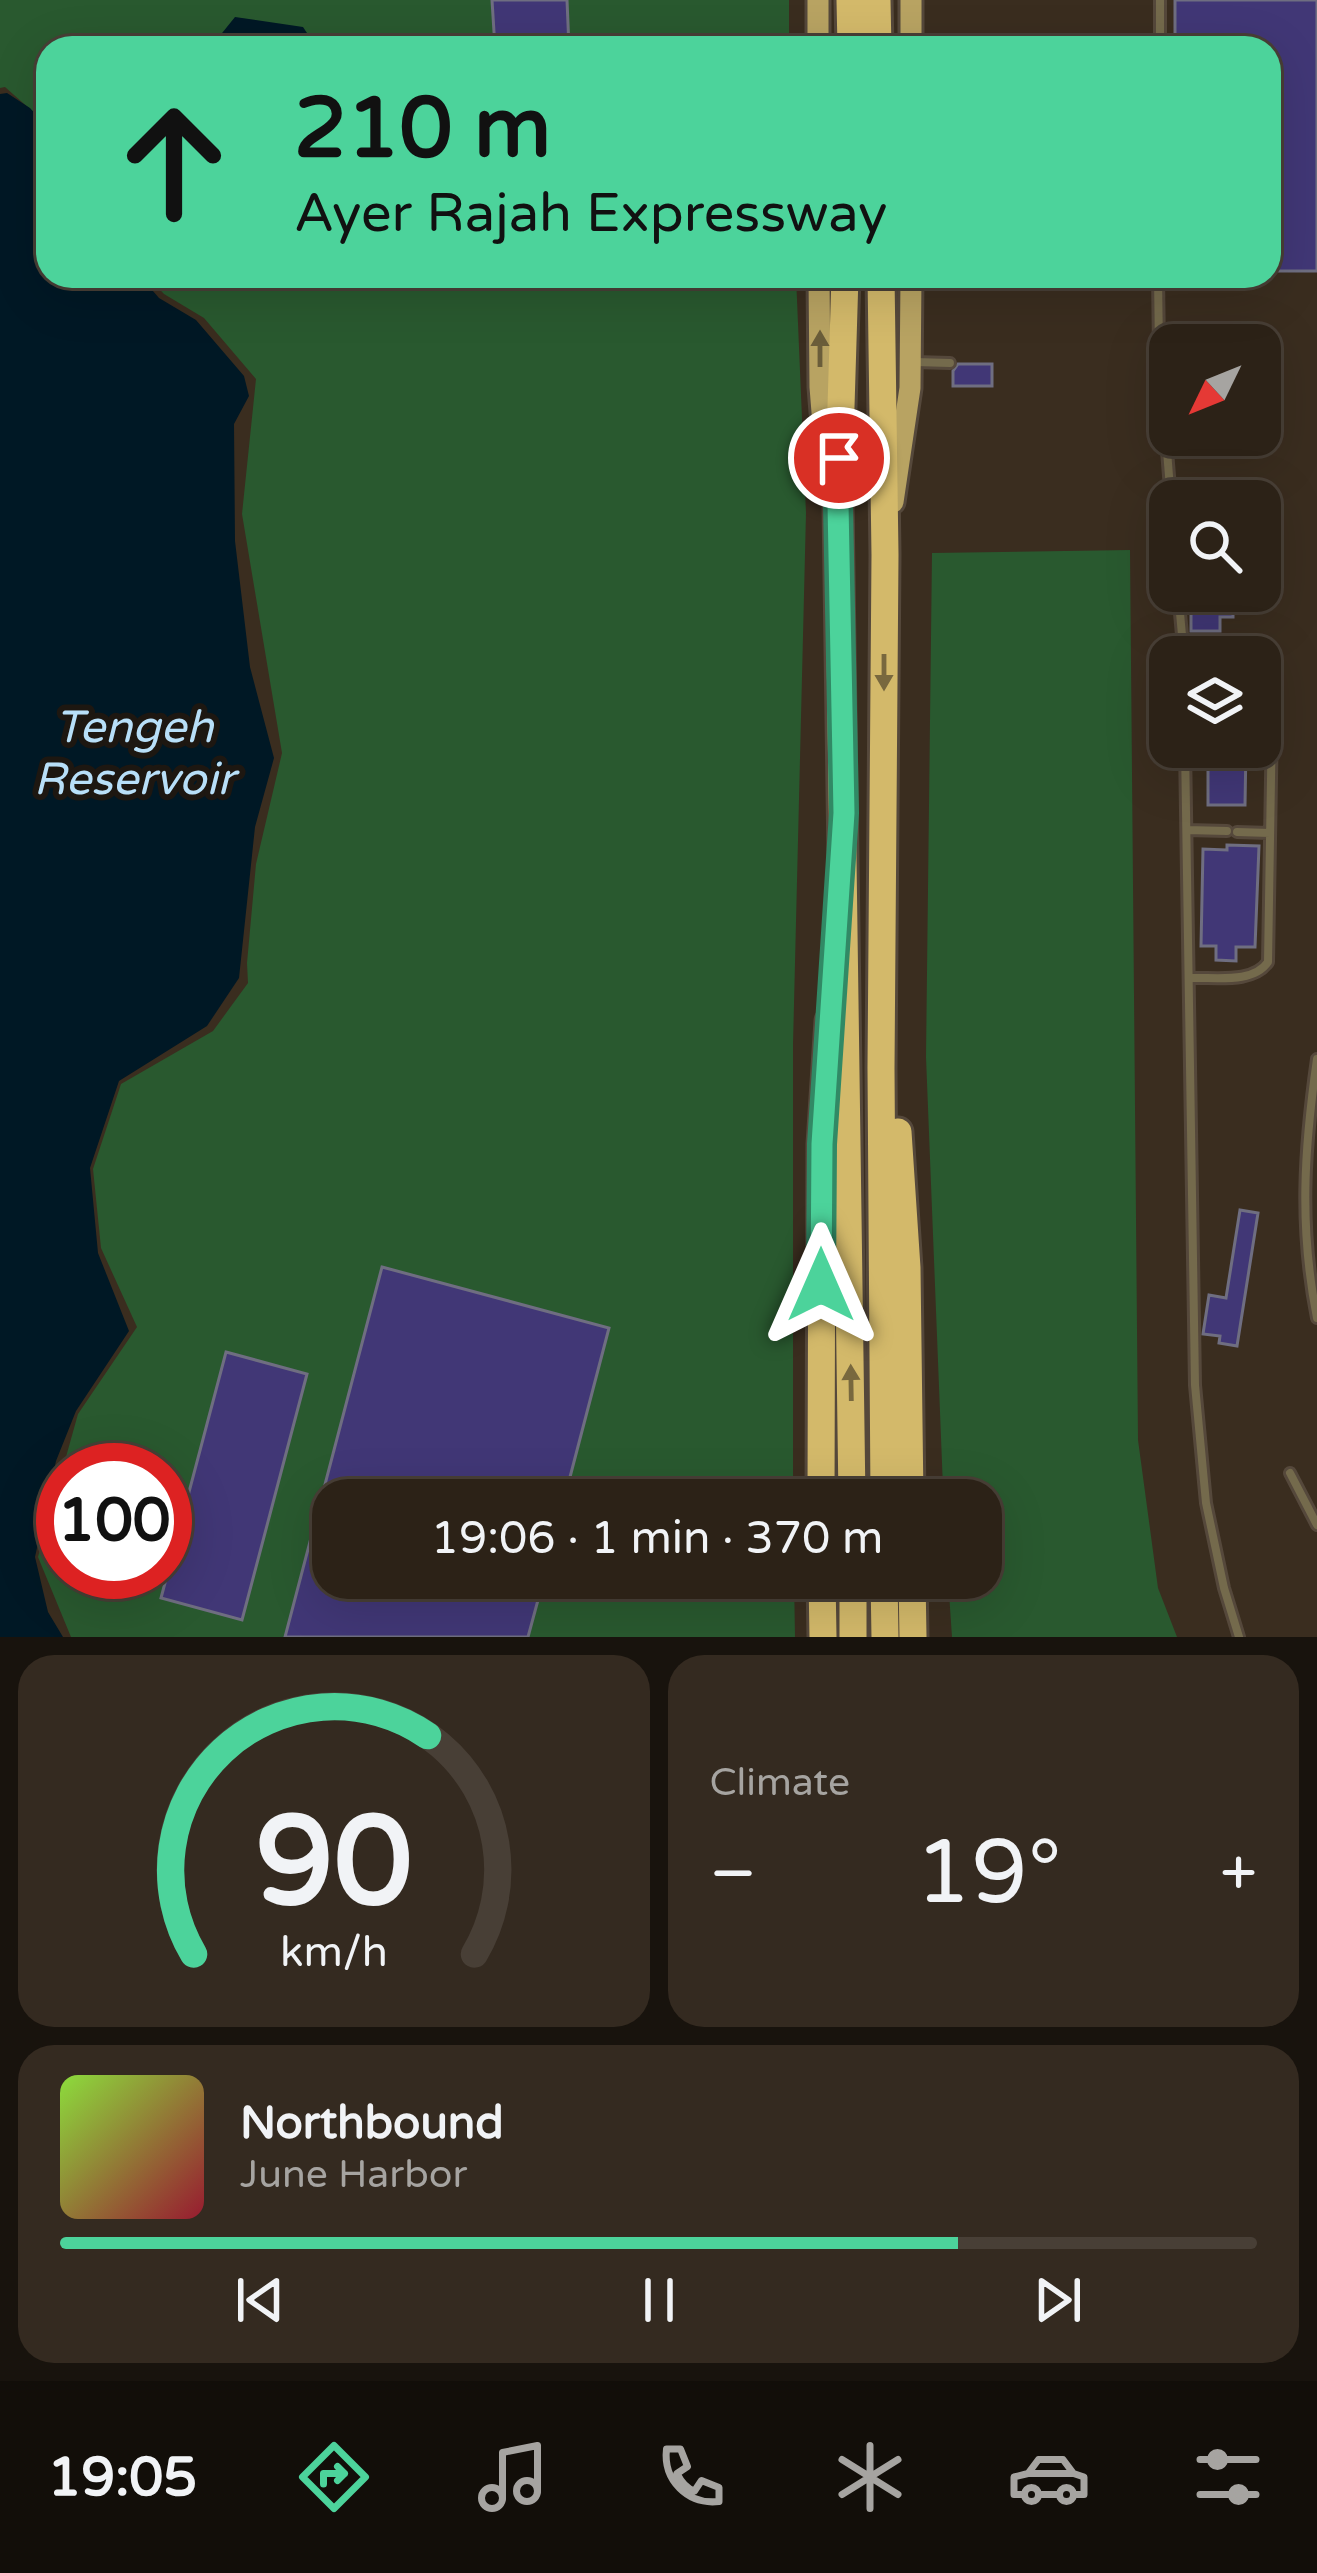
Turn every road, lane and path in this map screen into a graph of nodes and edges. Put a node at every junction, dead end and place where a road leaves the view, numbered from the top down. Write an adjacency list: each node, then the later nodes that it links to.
1 (818, 0): 6 (main road)
2 (850, 0): 7 (highway)
3 (877, 0): 8 (highway)
4 (911, 0): 9 (main road)
5 (1160, 0): 10 (lane)
6 (818, 36)
7 (851, 36)
8 (878, 36)
9 (911, 36)
10 (1160, 36)
11 (819, 288): 19 (main road, one-way to 11)
12 (845, 288): 19 (highway)
13 (881, 288): 20 (highway)
14 (912, 288): 16 (main road)
15 (1158, 288): 18 (lane)
16 (910, 361): 17 (lane); 20 (main road)
17 (950, 363)
18 (1169, 480)
19 (838, 504): 23 (highway)
20 (885, 555): 27 (highway, one-way to 27)
21 (1185, 768): 24 (lane)
22 (1271, 768): 25 (lane)
23 (844, 813): 31 (highway); 32 (highway, one-way to 23)
24 (1186, 830): 25 (lane); 26 (lane)
25 (1270, 832): 26 (lane)
26 (1190, 978): 44 (lane)
27 (882, 1035): 33 (highway); 34 (highway)
28 (1317, 1059): 29 (lane)
29 (1317, 1318)
30 (1291, 1473): 35 (lane)
31 (821, 1479)
32 (852, 1479)
33 (884, 1479)
34 (910, 1479)
35 (1317, 1525)
36 (822, 1599): 42 (highway)
37 (853, 1599): 41 (highway)
38 (884, 1599): 40 (highway)
39 (912, 1599): 43 (highway)
40 (885, 1630)
41 (854, 1631)
42 (823, 1637)
43 (913, 1637)
44 (1239, 1637)

